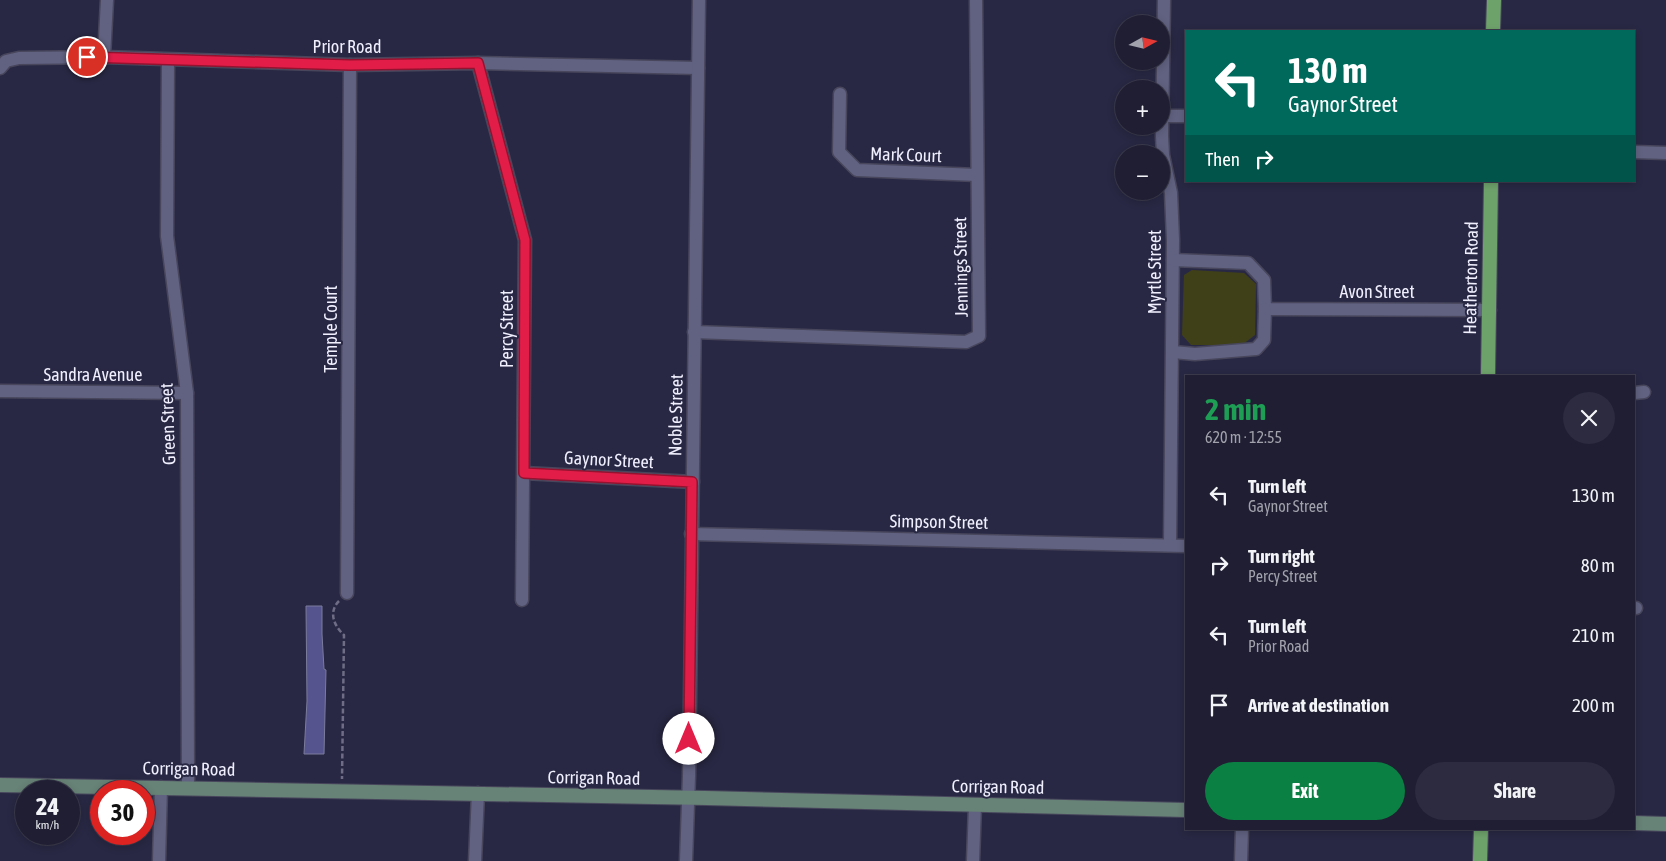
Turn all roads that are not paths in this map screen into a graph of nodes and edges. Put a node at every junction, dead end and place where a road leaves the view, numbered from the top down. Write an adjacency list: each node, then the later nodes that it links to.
1 (107, 0): 7 (street)
2 (699, 0): 12 (street, Noble Street)
3 (976, 0): 20 (street, Jennings Street)
4 (1164, 0): 13 (street, Myrtle Street)
5 (1494, 0): 6 (main road)
6 (1493, 30)
7 (104, 57): 8 (street, Prior Road); 11 (street, Prior Road)
8 (168, 60): 10 (street, Prior Road); 29 (street, Green Street)
9 (478, 63): 10 (street, Prior Road); 12 (street, Prior Road); 30 (street, Percy Street)
10 (350, 65): 35 (street, Temple Court)
11 (0, 68)
12 (698, 68): 25 (street, Noble Street)
13 (1163, 80)
14 (840, 94): 20 (street, Mark Court)
15 (1170, 116): 16 (street)
16 (1185, 116)
17 (1162, 135): 22 (street, Myrtle Street)
18 (1635, 152): 19 (street)
19 (1666, 153)
20 (977, 175): 25 (street, Jennings Street)
21 (1491, 182): 24 (main road, Heatherton Road)
22 (1173, 260): 23 (street); 26 (street, Myrtle Street)
23 (1265, 309): 24 (street, Avon Street); 26 (street)
24 (1490, 310): 27 (main road, Heatherton Road)
25 (694, 332): 31 (street, Noble Street)
26 (1172, 352): 33 (street, Myrtle Street)
27 (1488, 375)
28 (0, 391): 29 (street, Sandra Avenue)
29 (187, 393): 39 (street, Green Street)
30 (524, 473): 31 (street, Gaynor Street); 36 (street, Percy Street)
31 (692, 482): 32 (street, Noble Street)
32 (691, 534): 33 (street, Simpson Street); 41 (street, Noble Street)
33 (1170, 545): 34 (street, Simpson Street)
34 (1185, 546)
35 (347, 593)
36 (522, 600)
37 (0, 785): 38 (main road, Corrigan Road)
38 (161, 786): 39 (main road, Corrigan Road); 48 (street)
39 (188, 787): 40 (main road, Corrigan Road)
40 (478, 794): 41 (main road, Corrigan Road); 49 (street)
41 (686, 798): 42 (main road, Corrigan Road); 50 (street, Noble Street)
42 (975, 805): 43 (main road, Corrigan Road); 51 (street)
43 (1185, 810)
44 (1635, 823): 45 (main road)
45 (1666, 824)
46 (1242, 830): 52 (street)
47 (1481, 830): 53 (main road)
48 (159, 861)
49 (475, 861)
50 (686, 861)
51 (973, 861)
52 (1241, 861)
53 (1480, 861)

